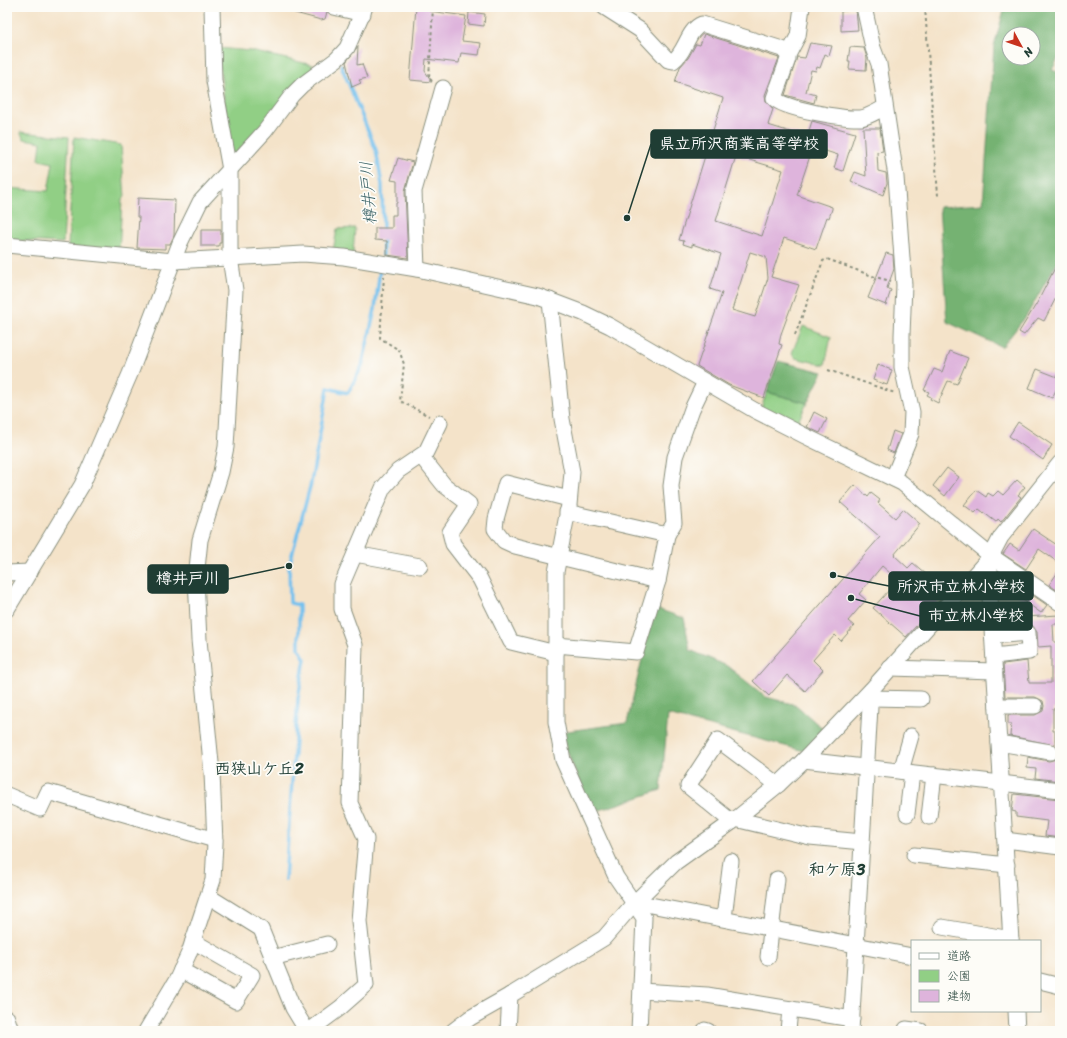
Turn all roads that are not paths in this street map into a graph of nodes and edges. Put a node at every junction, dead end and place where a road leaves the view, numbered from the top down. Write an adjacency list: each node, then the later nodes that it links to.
1 (212, 7): 10 (street)
2 (334, 7): 6 (street)
3 (604, 7): 7 (street)
4 (802, 7): 7 (street)
5 (864, 7): 9 (street)
6 (360, 11): 10 (street)
7 (788, 55): 9 (street)
8 (443, 88): 14 (street)
9 (884, 108): 20 (street)
10 (230, 170): 12 (street); 13 (street)
11 (7, 245): 13 (street)
12 (230, 258): 13 (street); 14 (street); 55 (street)
13 (172, 262): 27 (street)
14 (418, 269): 15 (street)
15 (550, 300): 16 (street); 21 (street)
16 (705, 382): 20 (street); 22 (street)
17 (440, 423): 18 (street)
18 (421, 456): 23 (street); 33 (street)
19 (1060, 463): 24 (street)
20 (893, 478): 24 (street)
21 (568, 506): 22 (street); 25 (street); 25 (street)
22 (667, 535): 29 (street)
23 (355, 554): 26 (street); 87 (street)
24 (991, 556): 30 (street); 32 (street); 35 (street)
25 (559, 557): 29 (street); 33 (street)
26 (420, 566)
27 (30, 572): 28 (street); 31 (street)
28 (7, 573)
29 (658, 581): 33 (street)
30 (1060, 603)
31 (7, 609)
32 (993, 636): 34 (street); 34 (street)
33 (556, 649): 64 (street)
34 (994, 656): 36 (street)
35 (890, 668): 36 (street); 37 (street)
36 (995, 671): 39 (street)
37 (871, 694): 38 (street); 44 (street); 45 (street)
38 (922, 699)
39 (997, 706): 40 (street); 42 (street)
40 (1035, 706)
41 (911, 736): 46 (street)
42 (999, 743): 43 (street); 48 (street)
43 (1050, 752)
44 (804, 760): 45 (street); 49 (street)
45 (866, 767): 46 (street); 57 (street)
46 (907, 772): 47 (street); 52 (street)
47 (934, 775): 48 (street); 53 (street)
48 (1002, 782): 50 (street); 56 (street)
49 (778, 784): 54 (street); 54 (street)
50 (1060, 790)
51 (7, 796): 55 (street)
52 (907, 814)
53 (929, 818)
54 (734, 821): 57 (street); 64 (street)
55 (215, 840): 63 (street)
56 (1005, 840): 58 (street); 61 (street)
57 (862, 842): 71 (street)
58 (1060, 847)
59 (914, 855): 61 (street)
60 (731, 861): 65 (street)
61 (1007, 865): 68 (street)
62 (777, 879): 67 (street)
63 (208, 896): 69 (street); 74 (street)
64 (635, 902): 65 (street); 78 (street); 79 (street)
65 (724, 918): 67 (street)
66 (942, 927): 68 (street)
67 (770, 929): 71 (street); 73 (street)
68 (1011, 940)
69 (193, 941): 75 (street); 75 (street)
70 (327, 944): 74 (street)
71 (856, 946): 72 (street); 83 (street)
72 (911, 956)
73 (768, 957)
74 (272, 958): 87 (street)
75 (181, 970): 86 (street)
76 (1041, 981): 77 (street)
77 (1060, 986)
78 (641, 991): 80 (street); 90 (street)
79 (510, 995): 88 (street); 89 (street)
80 (790, 1009): 83 (street); 91 (street)
81 (1016, 1012): 93 (street)
82 (7, 1018): 85 (street)
83 (851, 1025)
84 (906, 1029): 92 (street)
85 (11, 1031)
86 (146, 1031)
87 (308, 1031)
88 (453, 1031)
89 (508, 1031)
90 (639, 1031)
91 (788, 1031)
92 (921, 1031)
93 (1017, 1031)

